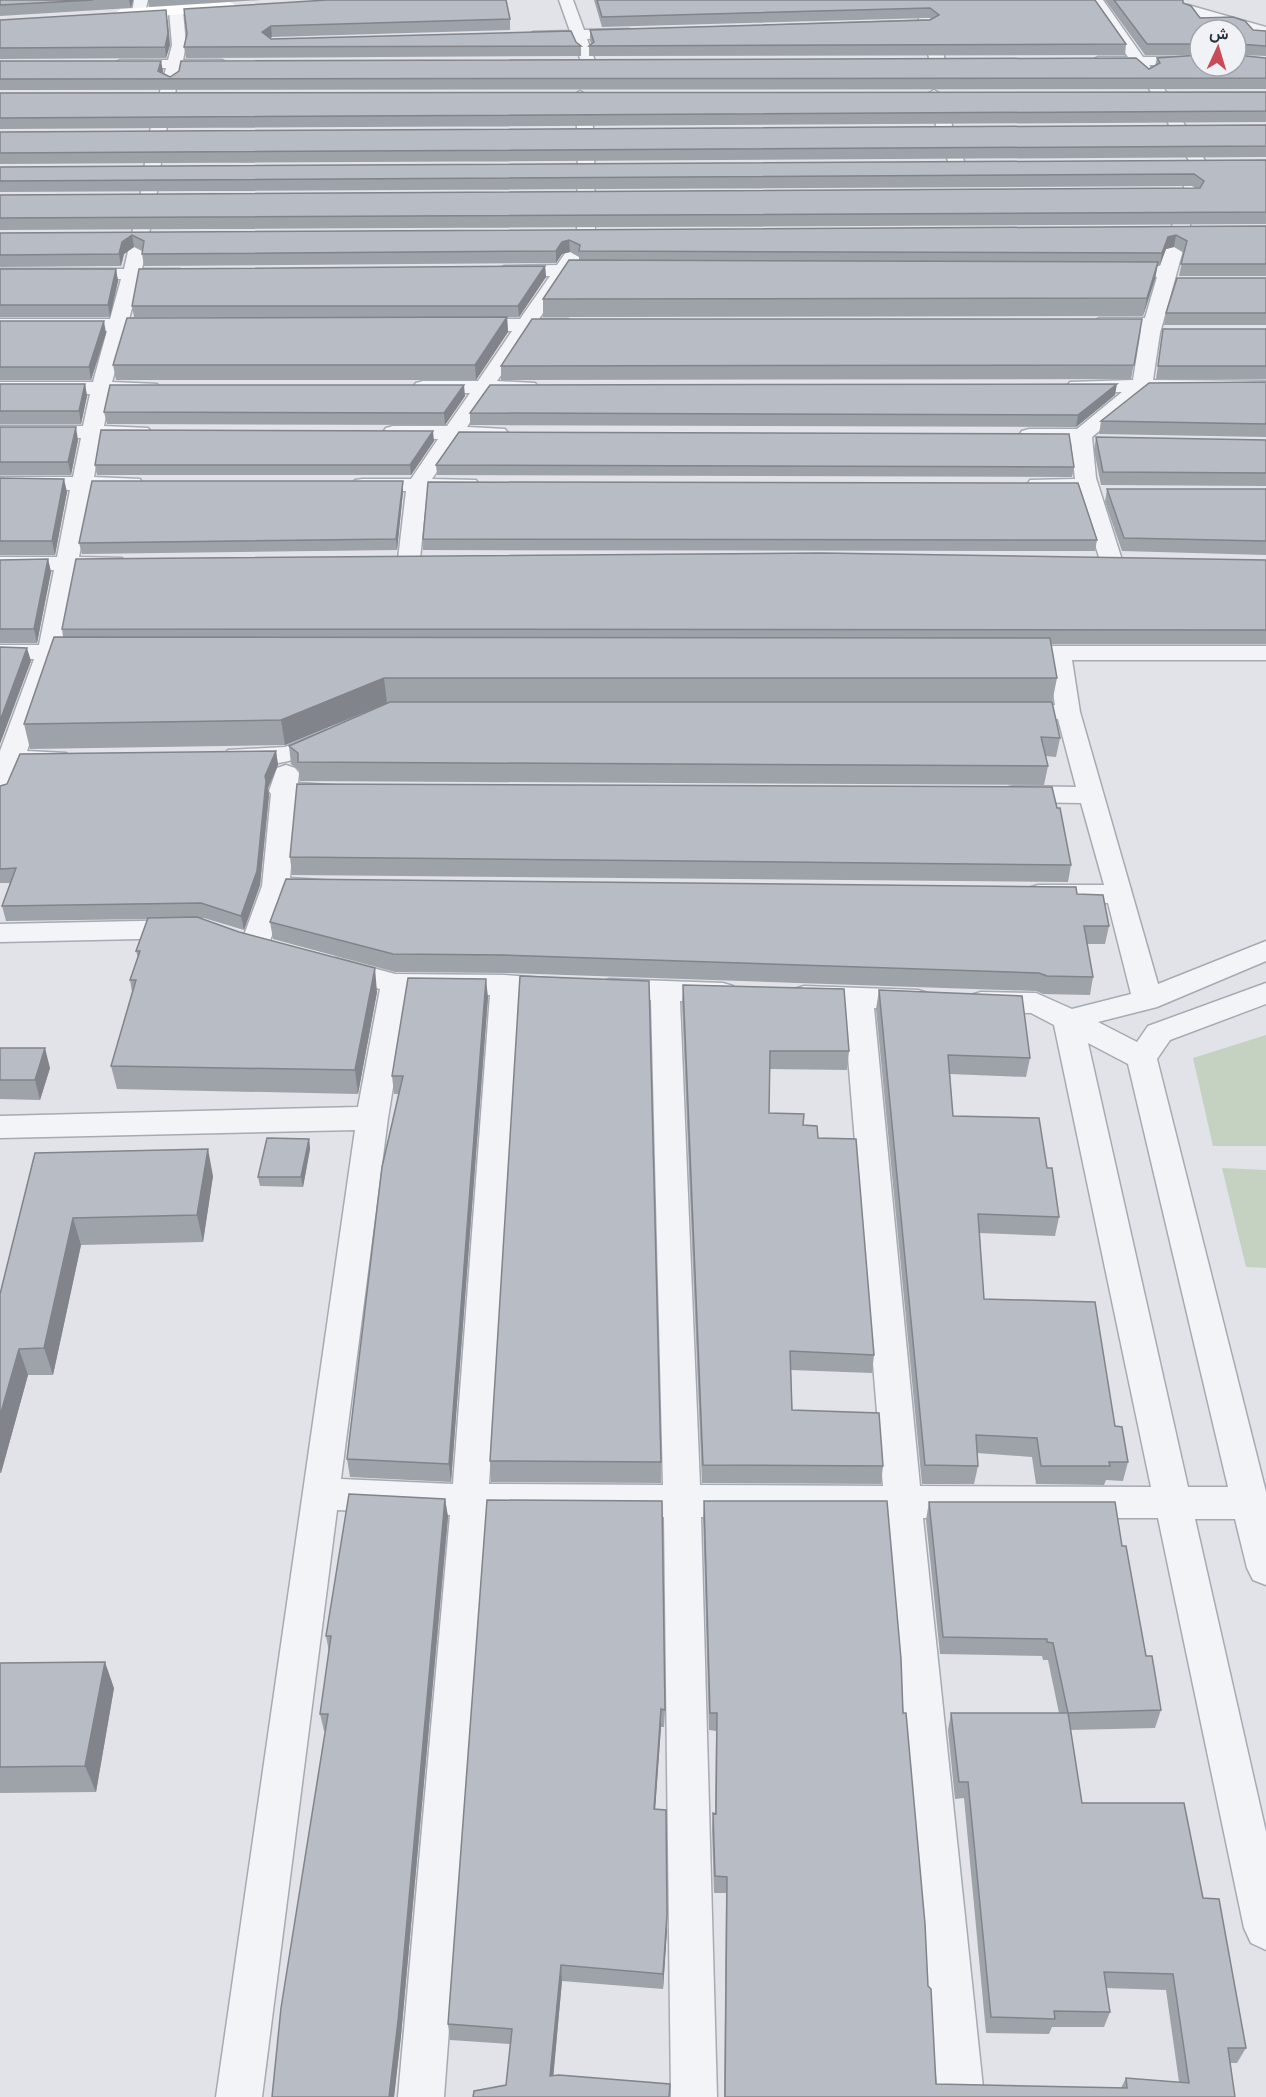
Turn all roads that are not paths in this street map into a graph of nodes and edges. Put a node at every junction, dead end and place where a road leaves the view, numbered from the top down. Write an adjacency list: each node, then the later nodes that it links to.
1 (154, 0): 5 (main road)
2 (566, 0): 13 (street)
3 (921, 0): 28 (street)
4 (1096, 0): 18 (street)
5 (141, 4): 8 (main road); 9 (main road)
6 (1183, 5): 10 (street); 11 (street)
7 (243, 6): 9 (main road)
8 (105, 8)
9 (176, 11): 15 (street)
10 (1194, 18)
11 (1266, 31)
12 (649, 32): 13 (street)
13 (579, 34): 14 (street); 16 (street)
14 (522, 36)
15 (182, 52): 20 (street); 21 (street); 33 (street)
16 (588, 61)
17 (1080, 61): 18 (street)
18 (1140, 61): 19 (street); 24 (street)
19 (1188, 61)
20 (104, 64)
21 (233, 64)
22 (580, 96): 37 (street)
23 (1141, 96): 24 (street)
24 (1169, 96): 26 (street)
25 (1155, 129): 26 (street)
26 (1178, 129): 27 (street); 32 (street)
27 (1200, 129)
28 (939, 130): 29 (street); 30 (street)
29 (969, 130)
30 (978, 164)
31 (1179, 164): 32 (street)
32 (1205, 164): 36 (street)
33 (159, 169): 34 (street); 40 (street)
34 (130, 170)
35 (1168, 193): 36 (street)
36 (1192, 193): 41 (street)
37 (579, 196): 38 (street); 45 (street)
38 (609, 196)
39 (126, 198): 40 (street)
40 (154, 198): 47 (street)
41 (1181, 231): 42 (street); 43 (street); 56 (street)
42 (1202, 231)
43 (1157, 232)
44 (562, 236): 45 (street)
45 (592, 236): 49 (street)
46 (115, 237): 47 (street)
47 (138, 237): 48 (street); 55 (street)
48 (161, 237)
49 (562, 270): 50 (street); 51 (street); 63 (street)
50 (622, 270)
51 (490, 271)
52 (1097, 272): 56 (street)
53 (204, 273): 55 (street)
54 (0, 274): 55 (street)
55 (132, 274): 60 (street)
56 (1167, 277): 57 (street); 65 (street)
57 (1188, 283)
58 (1082, 324): 65 (street)
59 (0, 325): 60 (street)
60 (120, 325): 61 (street); 74 (street)
61 (179, 325)
62 (453, 325): 63 (street)
63 (524, 325): 64 (street); 70 (street)
64 (584, 325)
65 (1152, 329): 66 (street); 68 (street)
66 (1173, 333)
67 (1058, 386): 68 (street)
68 (1142, 386): 72 (street); 83 (street)
69 (399, 387): 70 (street)
70 (483, 387): 71 (street); 80 (street)
71 (543, 387)
72 (1266, 387)
73 (0, 388): 74 (street)
74 (101, 388): 75 (street); 77 (street)
75 (173, 388)
76 (0, 432): 77 (street)
77 (93, 432): 78 (street); 86 (street)
78 (165, 432)
79 (368, 432): 80 (street)
80 (452, 432): 81 (street); 89 (street)
81 (523, 433)
82 (1011, 435): 83 (street)
83 (1081, 439): 84 (street); 92 (street)
84 (1103, 443)
85 (0, 483): 86 (street)
86 (82, 484): 87 (street); 102 (street)
87 (154, 484)
88 (345, 485): 89 (street)
89 (417, 485): 90 (street); 94 (street)
90 (489, 485)
91 (1016, 485): 92 (street)
92 (1089, 489): 93 (street); 98 (street)
93 (1114, 494)
94 (409, 559): 95 (street); 96 (street)
95 (433, 559)
96 (385, 560)
97 (1088, 560): 98 (street)
98 (1111, 560): 99 (street)
99 (1135, 560)
100 (135, 563): 102 (street)
101 (0, 564): 102 (street)
102 (64, 564): 103 (street)
103 (49, 651): 104 (street); 105 (street); 115 (street)
104 (0, 652)
105 (108, 652)
106 (988, 653): 108 (street)
107 (1266, 653): 108 (street)
108 (1059, 654): 110 (street)
109 (996, 712): 110 (street)
110 (1068, 712): 120 (street)
111 (344, 731): 112 (street)
112 (289, 755): 113 (street); 117 (street)
113 (217, 756)
114 (81, 758): 115 (street)
115 (6, 759): 116 (street)
116 (0, 791)
117 (282, 791): 118 (street); 121 (street)
118 (366, 792)
119 (985, 794): 120 (street)
120 (1092, 795): 124 (street)
121 (276, 886): 122 (street); 125 (street)
122 (347, 887)
123 (1013, 893): 124 (street)
124 (1120, 894): 135 (street)
125 (0, 933)
126 (1266, 950): 135 (street)
127 (309, 961): 128 (street)
128 (395, 984): 129 (street); 138 (street)
129 (505, 985): 130 (street); 142 (street)
130 (665, 991): 132 (street); 141 (street)
131 (1266, 993): 137 (street)
132 (744, 994)
133 (778, 995): 134 (street)
134 (858, 998): 136 (street); 143 (street)
135 (1147, 1000): 136 (street)
136 (1068, 1020): 137 (street); 145 (street)
137 (1142, 1059): 144 (street)
138 (372, 1118): 139 (street); 140 (street)
139 (0, 1127)
140 (322, 1494): 142 (street); 148 (street)
141 (682, 1499): 142 (street); 143 (street); 150 (street)
142 (470, 1500): 149 (street)
143 (903, 1501): 145 (street); 151 (street)
144 (1250, 1503): 145 (street); 146 (street)
145 (1173, 1505): 147 (street)
146 (1266, 1568)
147 (1266, 1928)
148 (239, 2097)
149 (422, 2097)
150 (694, 2097)
151 (961, 2097)

